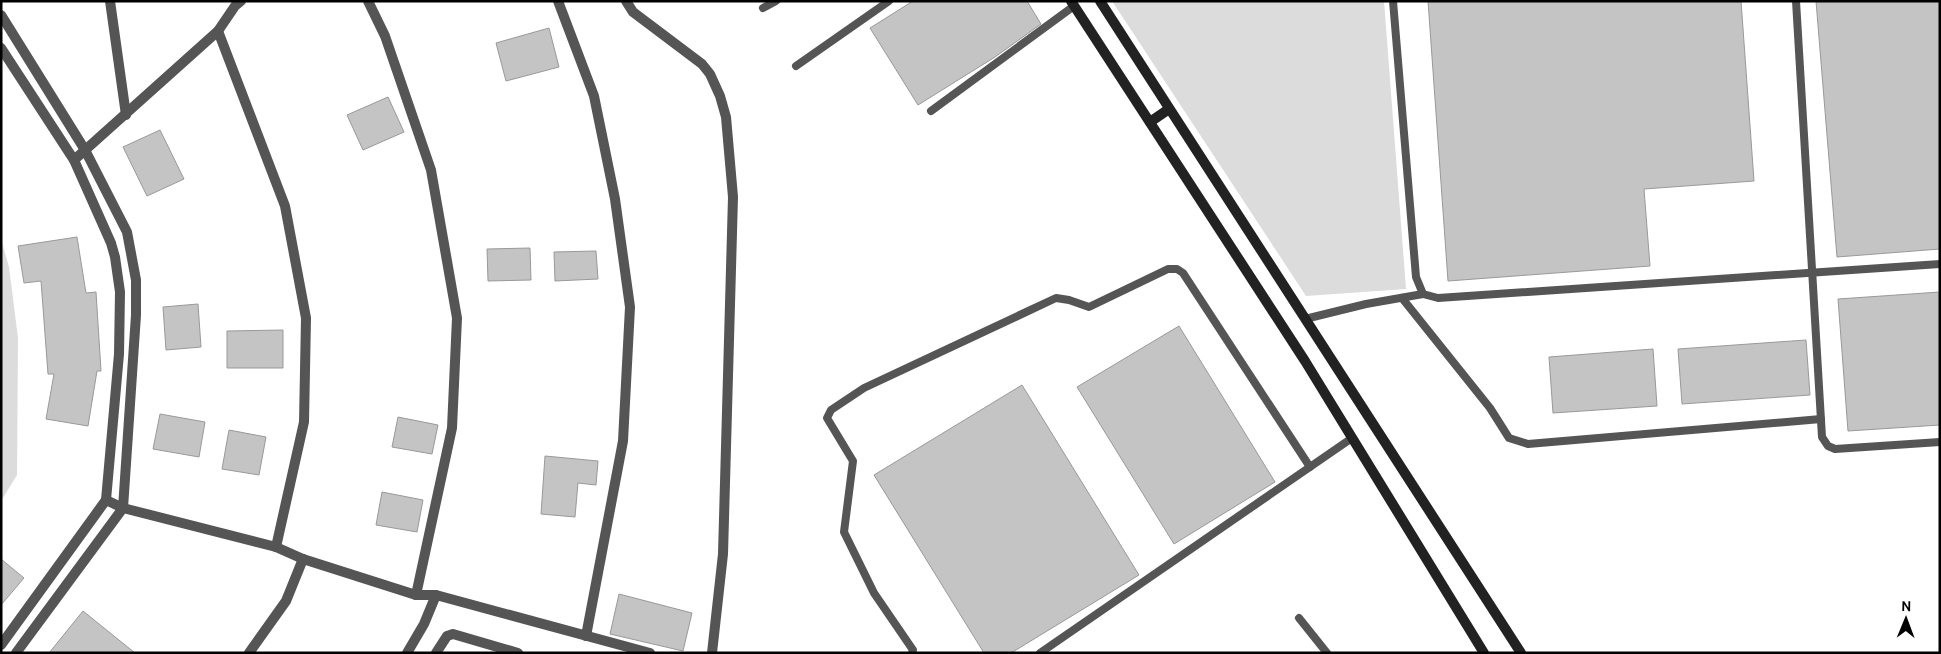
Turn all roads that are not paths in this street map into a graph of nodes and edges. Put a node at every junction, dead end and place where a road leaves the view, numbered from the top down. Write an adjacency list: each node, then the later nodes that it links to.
1 (110, 1): 19 (street)
2 (368, 1): 36 (street)
3 (558, 1): 39 (street)
4 (626, 1): 47 (street)
5 (776, 1): 12 (lane)
6 (889, 1): 16 (lane)
7 (1100, 1): 17 (street)
8 (1393, 1): 25 (lane)
9 (1796, 1): 24 (lane)
10 (237, 3): 14 (street)
11 (1072, 4): 18 (lane); 20 (street)
12 (764, 8)
13 (1, 15): 21 (street)
14 (218, 31): 19 (street); 34 (street)
15 (1, 48): 22 (street)
16 (796, 66)
17 (1169, 108): 20 (street); 27 (street)
18 (931, 111)
19 (126, 115): 21 (street)
20 (1150, 122): 29 (street)
21 (85, 150): 22 (street); 33 (street)
22 (74, 160): 32 (street)
23 (1940, 264): 24 (lane)
24 (1813, 273): 25 (lane); 28 (lane)
25 (1423, 294): 26 (lane)
26 (1402, 298): 27 (lane); 28 (lane)
27 (1305, 319): 52 (street)
28 (1820, 419): 30 (lane)
29 (1352, 438): 31 (lane); 51 (street)
30 (1940, 442)
31 (1310, 467): 48 (lane); 49 (lane)
32 (106, 500): 33 (street); 40 (street)
33 (123, 508): 34 (street); 41 (street)
34 (276, 547): 35 (street)
35 (302, 559): 36 (street); 42 (street)
36 (416, 595): 37 (street)
37 (436, 595): 39 (street); 43 (street)
38 (1299, 618): 50 (lane)
39 (586, 636): 46 (street)
40 (1, 645)
41 (16, 653)
42 (249, 653)
43 (407, 653)
44 (436, 653): 45 (street)
45 (518, 653)
46 (650, 653)
47 (712, 653)
48 (912, 653)
49 (1040, 653)
50 (1327, 653)
51 (1484, 653)
52 (1521, 653)

